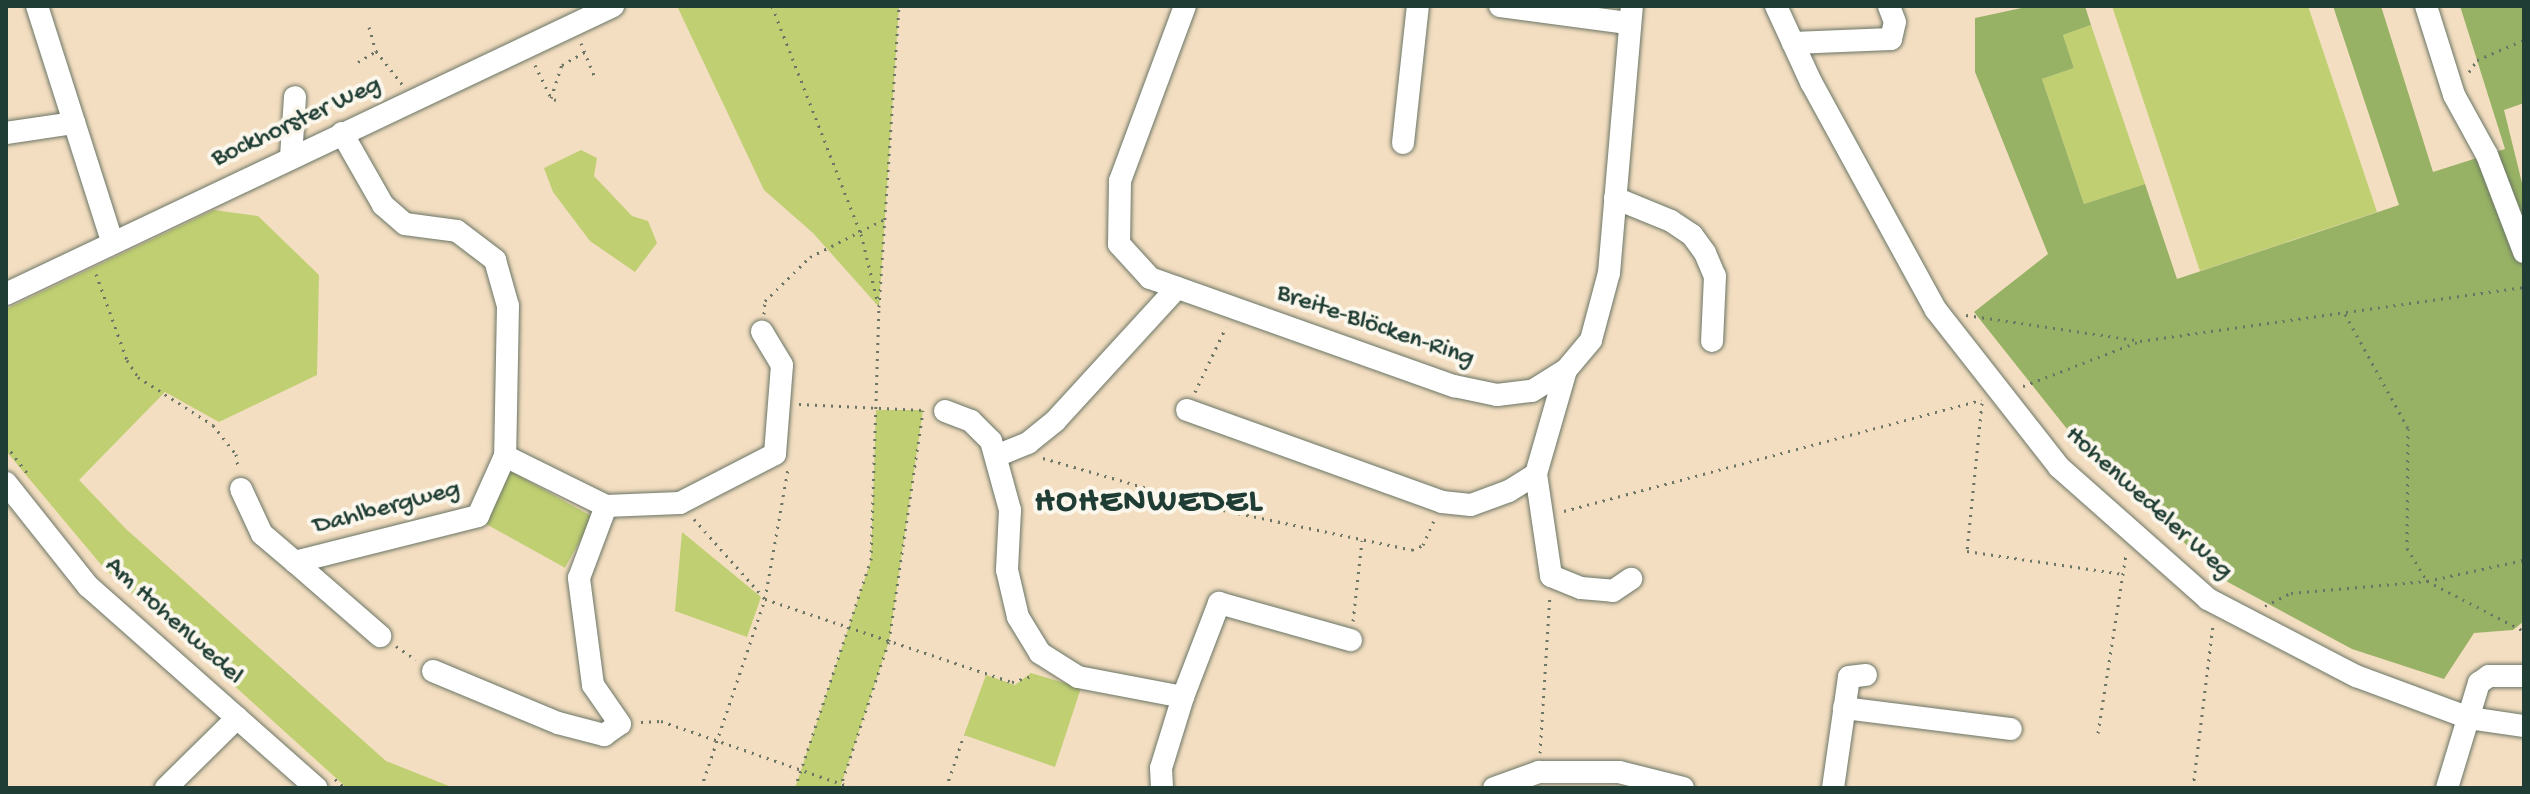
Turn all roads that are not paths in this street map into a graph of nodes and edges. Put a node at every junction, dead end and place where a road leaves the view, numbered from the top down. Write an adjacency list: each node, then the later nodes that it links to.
1 (37, 6): 13 (street)
2 (613, 6): 10 (street, Bockhorster Weg)
3 (1185, 6): 21 (street, Breite-Blöcken-Ring)
4 (1418, 6): 16 (street)
5 (1500, 6): 9 (street, Breite-Blöcken-Ring)
6 (1776, 6): 11 (street, Hohenwedeler Weg)
7 (1889, 6): 11 (street)
8 (2426, 6): 20 (street)
9 (1630, 14): 18 (street, Breite-Blöcken-Ring)
10 (576, 20): 15 (street, Bockhorster Weg)
11 (1793, 43): 44 (street, Hohenwedeler Weg)
12 (295, 97): 17 (street)
13 (74, 123): 14 (street); 19 (street)
14 (6, 133)
15 (342, 133): 17 (street, Bockhorster Weg); 29 (street)
16 (1403, 143)
17 (291, 157): 19 (street, Bockhorster Weg)
18 (1615, 198): 24 (street); 25 (street, Breite-Blöcken-Ring)
19 (112, 241): 22 (street, Bockhorster Weg)
20 (2524, 252)
21 (1177, 288): 25 (street, Breite-Blöcken-Ring); 28 (street)
22 (6, 294)
23 (762, 332): 33 (street)
24 (1712, 341)
25 (1566, 370): 30 (street)
26 (1187, 410): 30 (street)
27 (934, 411): 28 (street)
28 (1003, 452): 41 (street)
29 (505, 456): 33 (street); 34 (street, Dahlbergweg)
30 (1536, 474): 35 (street)
31 (6, 483): 43 (street, Am Hohenwedel)
32 (241, 489): 34 (street, Dahlbergweg)
33 (606, 506): 38 (street)
34 (295, 562): 36 (street, Dahlbergweg)
35 (1631, 579)
36 (380, 636)
37 (1351, 640): 41 (street)
38 (433, 671)
39 (1866, 675): 42 (street)
40 (2524, 676): 44 (street)
41 (1183, 697): 49 (street)
42 (1844, 708): 46 (street); 52 (street)
43 (237, 718): 47 (street, Am Hohenwedel); 48 (street)
44 (2469, 718): 45 (street, Hohenwedeler Weg); 53 (street)
45 (2524, 726)
46 (2011, 729)
47 (325, 783)
48 (166, 788)
49 (1162, 788)
50 (1494, 788): 51 (street)
51 (1683, 788)
52 (1833, 788)
53 (2447, 788)

